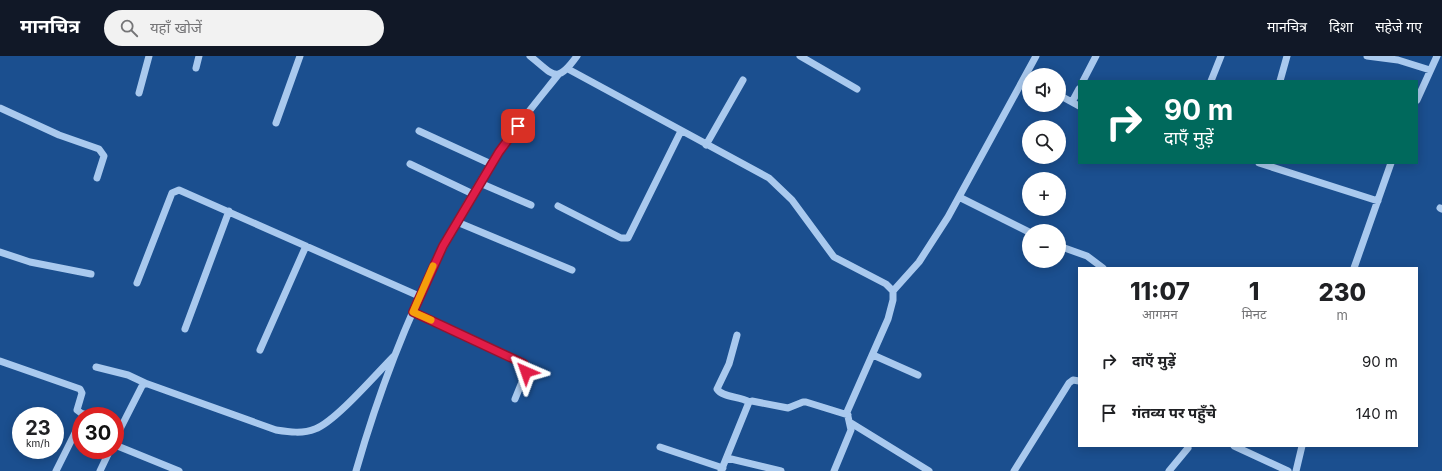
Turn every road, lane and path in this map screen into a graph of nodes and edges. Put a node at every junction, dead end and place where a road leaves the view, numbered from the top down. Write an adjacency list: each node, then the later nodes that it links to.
1 (149, 56): 25 (street)
2 (198, 56): 13 (street)
3 (300, 56): 31 (street)
4 (530, 56): 17 (street)
5 (577, 56): 15 (street)
6 (800, 56): 23 (street)
7 (1036, 56): 14 (street)
8 (1096, 56): 19 (street)
9 (1221, 56): 20 (street)
10 (1287, 56): 21 (street)
11 (1367, 56): 16 (street)
12 (1437, 56): 16 (street)
13 (196, 68)
14 (1031, 68)
15 (568, 69): 17 (street); 33 (street)
16 (1430, 70): 26 (street)
17 (558, 75): 36 (street)
18 (743, 80): 34 (street)
19 (1084, 80)
20 (1211, 80)
21 (1280, 80)
22 (1022, 87): 42 (street)
23 (857, 89)
24 (1078, 90): 28 (street)
25 (139, 94)
26 (1418, 98)
27 (1066, 99): 28 (street)
28 (1072, 102): 29 (street)
29 (1078, 105)
30 (0, 108): 39 (street)
31 (276, 123)
32 (419, 131): 36 (street)
33 (681, 131): 34 (street); 45 (street)
34 (706, 145): 57 (street)
35 (410, 164): 41 (street)
36 (491, 164): 40 (street)
37 (1262, 164): 43 (street)
38 (1391, 164): 43 (street)
39 (97, 178)
40 (480, 183): 41 (street); 44 (street)
41 (473, 194): 47 (street)
42 (959, 197): 48 (street); 57 (street)
43 (1378, 201): 53 (street)
44 (531, 205)
45 (558, 206)
46 (229, 211): 49 (street); 56 (street); 60 (street)
47 (457, 222): 54 (street); 58 (street)
48 (1022, 228)
49 (306, 246): 58 (street); 62 (street)
50 (1066, 248): 52 (street)
51 (0, 252): 55 (street)
52 (1102, 267)
53 (1354, 267)
54 (572, 270)
55 (91, 274)
56 (137, 283)
57 (893, 291): 64 (street)
58 (419, 296): 59 (street)
59 (413, 312): 63 (street); 70 (street)
60 (185, 329)
61 (736, 335): 71 (street)
62 (260, 350)
63 (396, 354): 69 (street); 88 (street)
64 (873, 355): 67 (street); 74 (street)
65 (0, 361): 72 (street)
66 (96, 367): 69 (street)
67 (918, 375)
68 (1078, 381): 92 (street)
69 (145, 383): 73 (street)
70 (514, 399)
71 (749, 402): 74 (street); 82 (street)
72 (78, 407)
73 (124, 415)
74 (848, 415): 75 (street)
75 (851, 423): 90 (street); 91 (street)
76 (72, 439): 85 (street)
77 (1236, 447): 94 (street)
78 (1302, 447): 95 (street)
79 (660, 448): 84 (street)
80 (1188, 448): 93 (street)
81 (124, 450): 87 (street)
82 (727, 458): 84 (street); 89 (street)
83 (106, 459): 86 (street)
84 (722, 470)
85 (56, 471)
86 (100, 471)
87 (179, 471)
88 (356, 471)
89 (781, 471)
90 (834, 471)
91 (929, 471)
92 (1014, 471)
93 (1169, 471)
94 (1288, 471)
95 (1296, 471)

